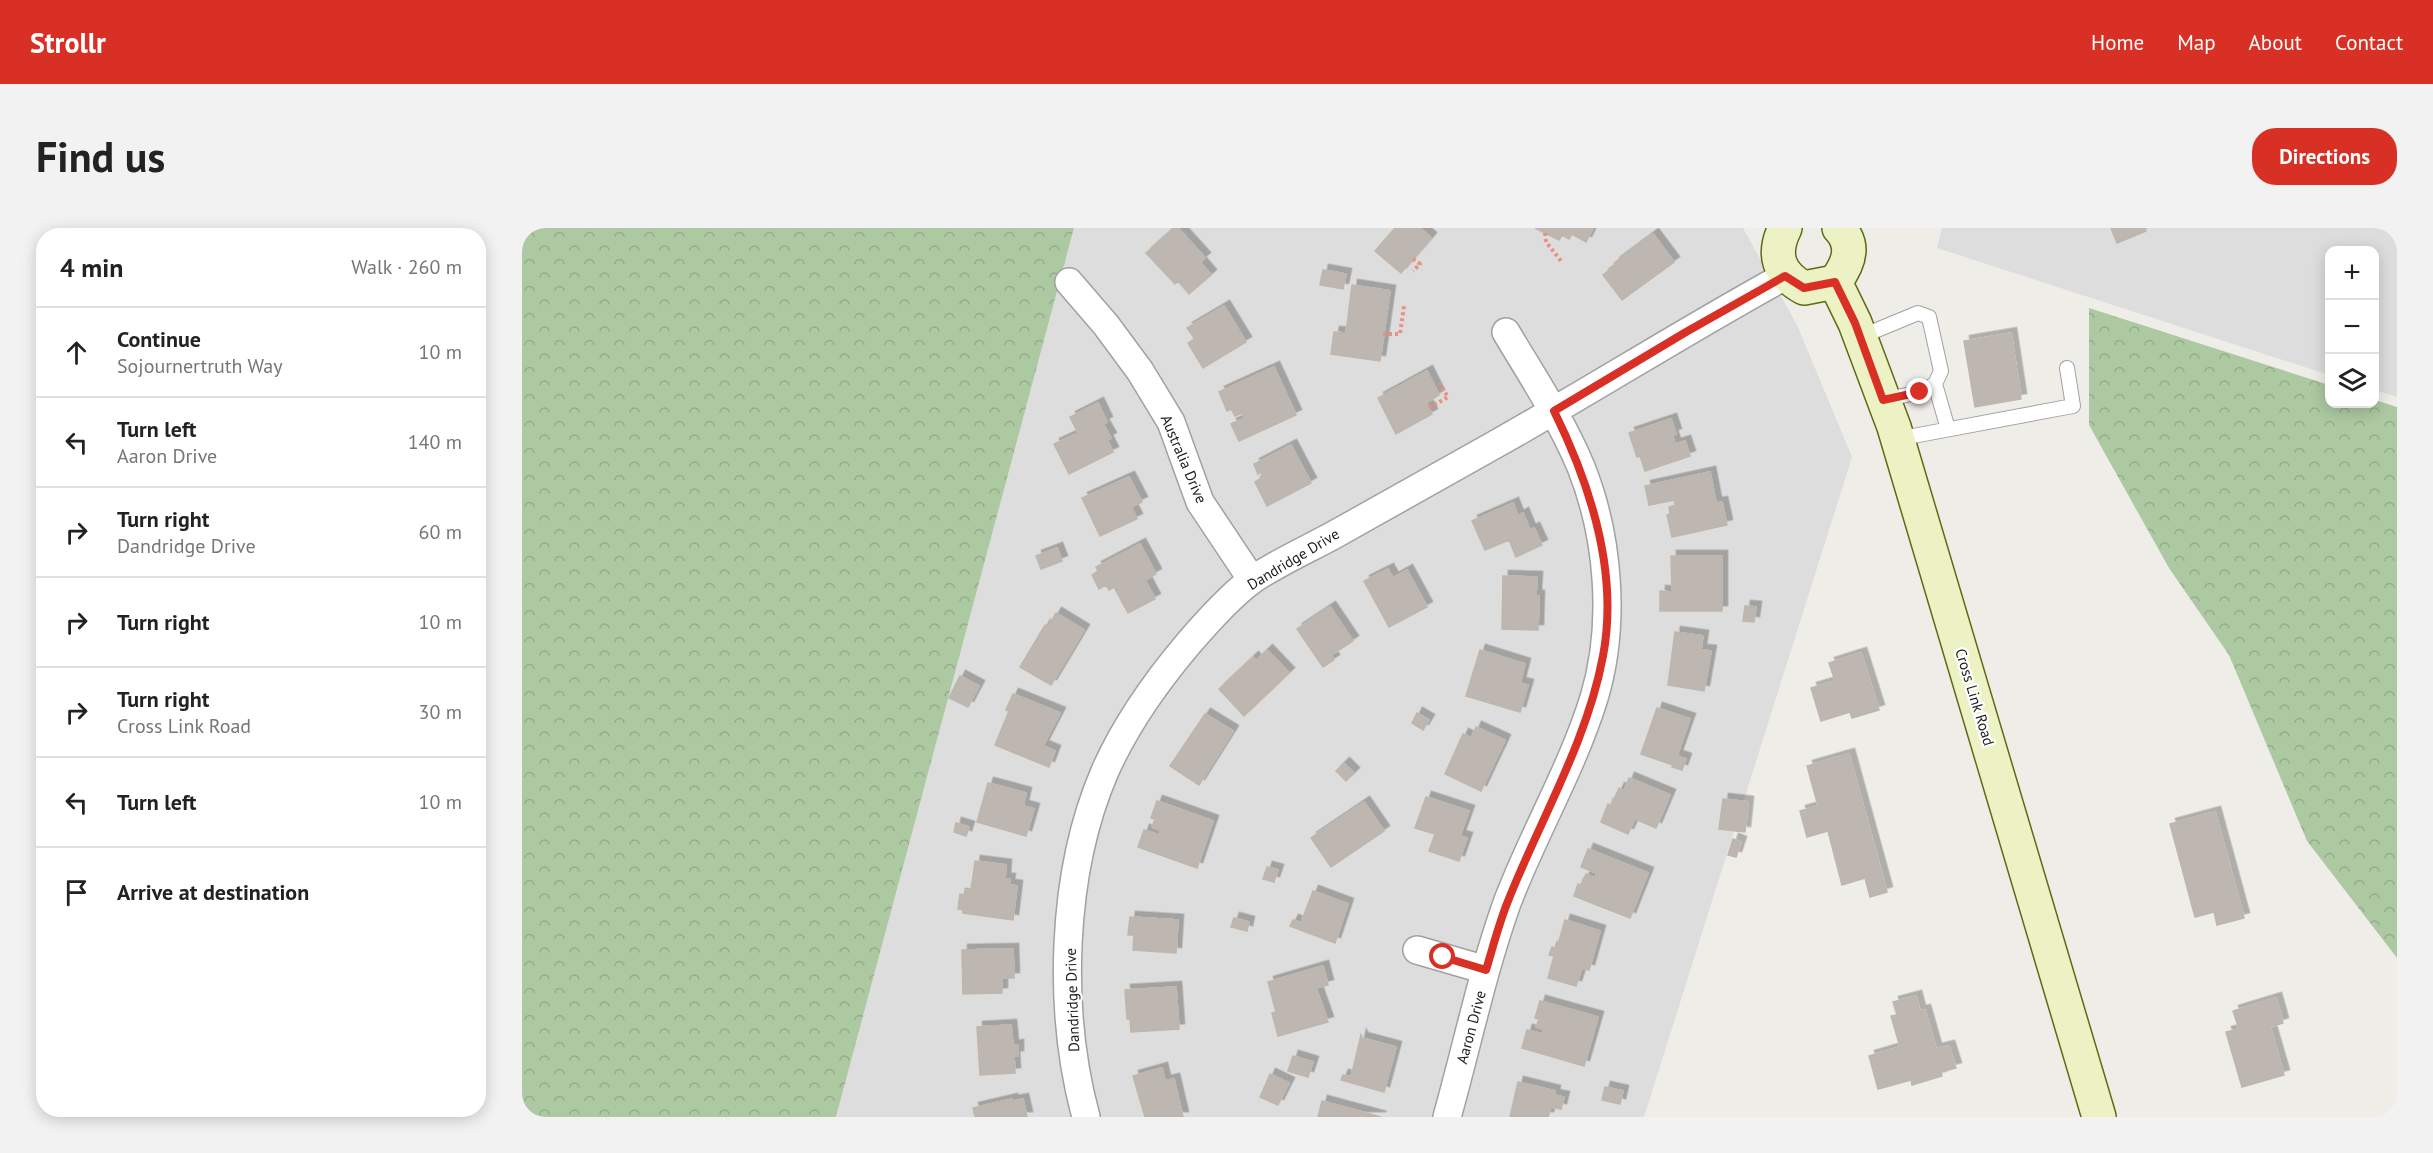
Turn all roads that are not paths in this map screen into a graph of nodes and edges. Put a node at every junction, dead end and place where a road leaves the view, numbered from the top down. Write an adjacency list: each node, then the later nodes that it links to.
1 (1785, 228): 3 (street)
2 (1846, 230): 5 (street)
3 (1785, 276): 5 (street); 11 (street, Dandridge Drive)
4 (1068, 282): 14 (street, Australia Drive)
5 (1835, 282): 7 (street, Cross Link Road)
6 (1506, 332): 11 (street, Aaron Drive)
7 (1860, 337): 9 (lane); 10 (street, Cross Link Road)
8 (2067, 368): 12 (lane)
9 (1935, 384): 10 (lane); 12 (lane)
10 (1883, 400): 13 (street, Cross Link Road)
11 (1554, 411): 14 (street, Dandridge Drive); 16 (street, Aaron Drive)
12 (1948, 429): 13 (lane)
13 (1897, 439): 19 (street, Cross Link Road)
14 (1252, 580): 17 (street, Dandridge Drive)
15 (1417, 950): 16 (street)
16 (1486, 970): 18 (street, Aaron Drive)
17 (1086, 1117)
18 (1447, 1117)
19 (2099, 1117)

